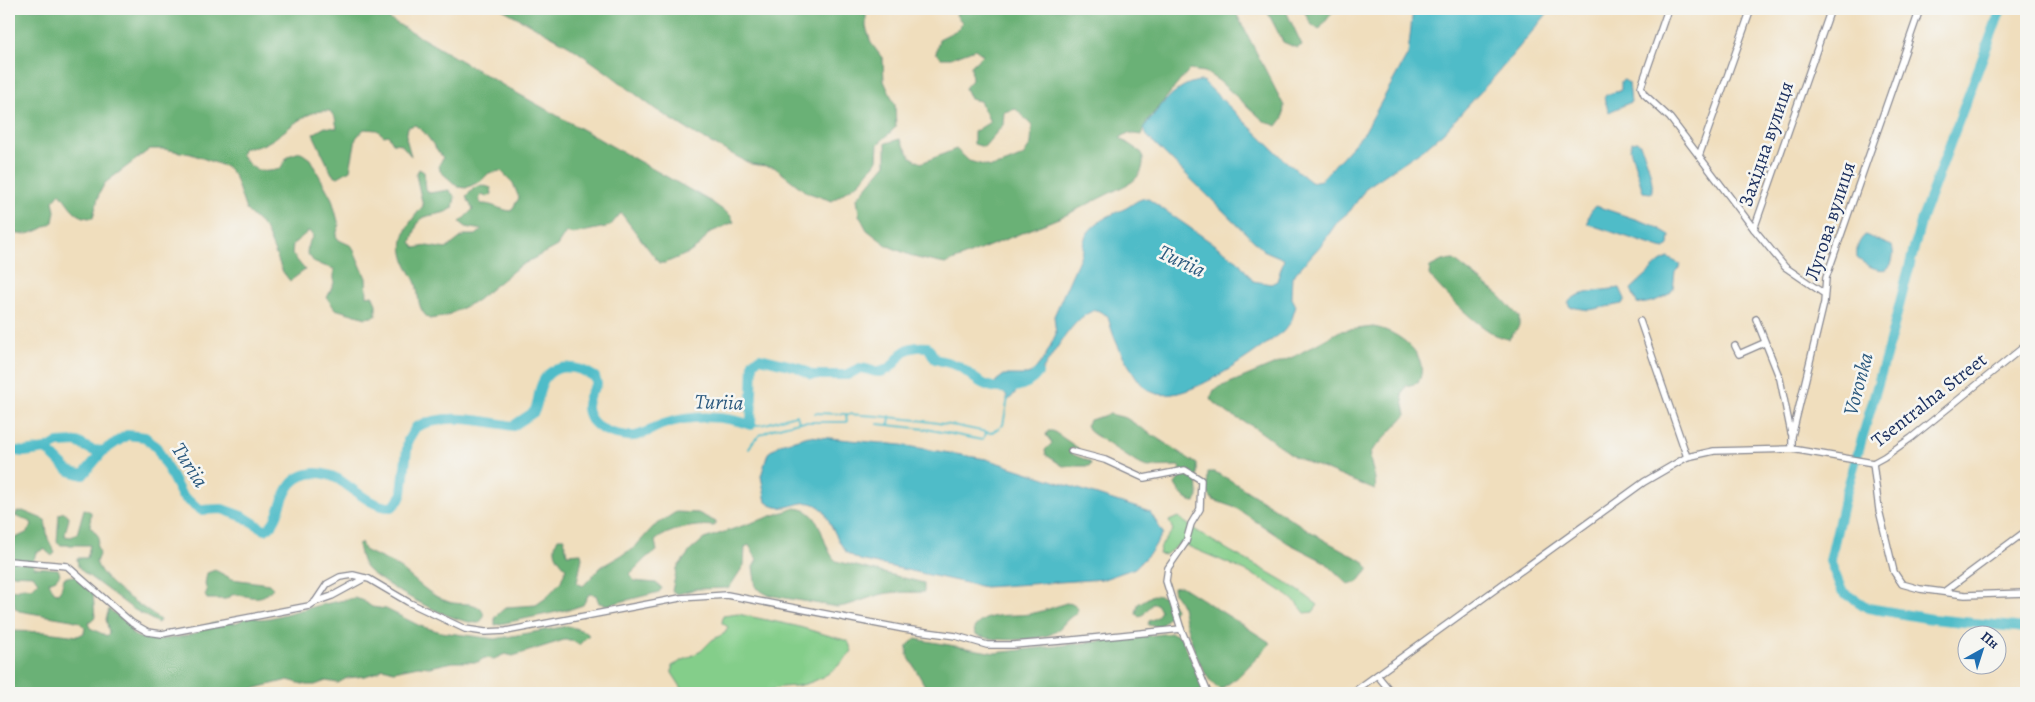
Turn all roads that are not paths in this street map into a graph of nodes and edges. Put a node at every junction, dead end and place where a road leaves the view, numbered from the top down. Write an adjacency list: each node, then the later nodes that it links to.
1 (1668, 9): 5 (street)
2 (1751, 9): 5 (street)
3 (1831, 9): 6 (street, Західна вулиця)
4 (1920, 9): 7 (street, Лугова вулиця)
5 (1699, 156): 6 (street)
6 (1754, 229): 7 (street, Західна вулиця)
7 (1823, 293): 13 (street, Лугова вулиця)
8 (1756, 319): 10 (street)
9 (1640, 321): 16 (street)
10 (1764, 343): 12 (street); 13 (street)
11 (2026, 345): 17 (street, Tsentralna Street)
12 (1735, 346)
13 (1792, 436): 14 (street, Лугова вулиця)
14 (1792, 449): 16 (street, Tsentralna Street); 17 (street, Tsentralna Street)
15 (1072, 451): 24 (street)
16 (1687, 457): 25 (street, Tsentralna Street)
17 (1873, 463): 21 (street)
18 (2026, 531): 21 (street)
19 (9, 561): 23 (street)
20 (365, 578): 23 (street); 23 (street); 24 (street)
21 (1945, 591): 22 (street)
22 (2026, 593)
23 (315, 602)
24 (1181, 629): 26 (street)
25 (1378, 675): 27 (street, Tsentralna Street); 28 (street)
26 (1208, 693)
27 (1352, 693)
28 (1392, 693)

